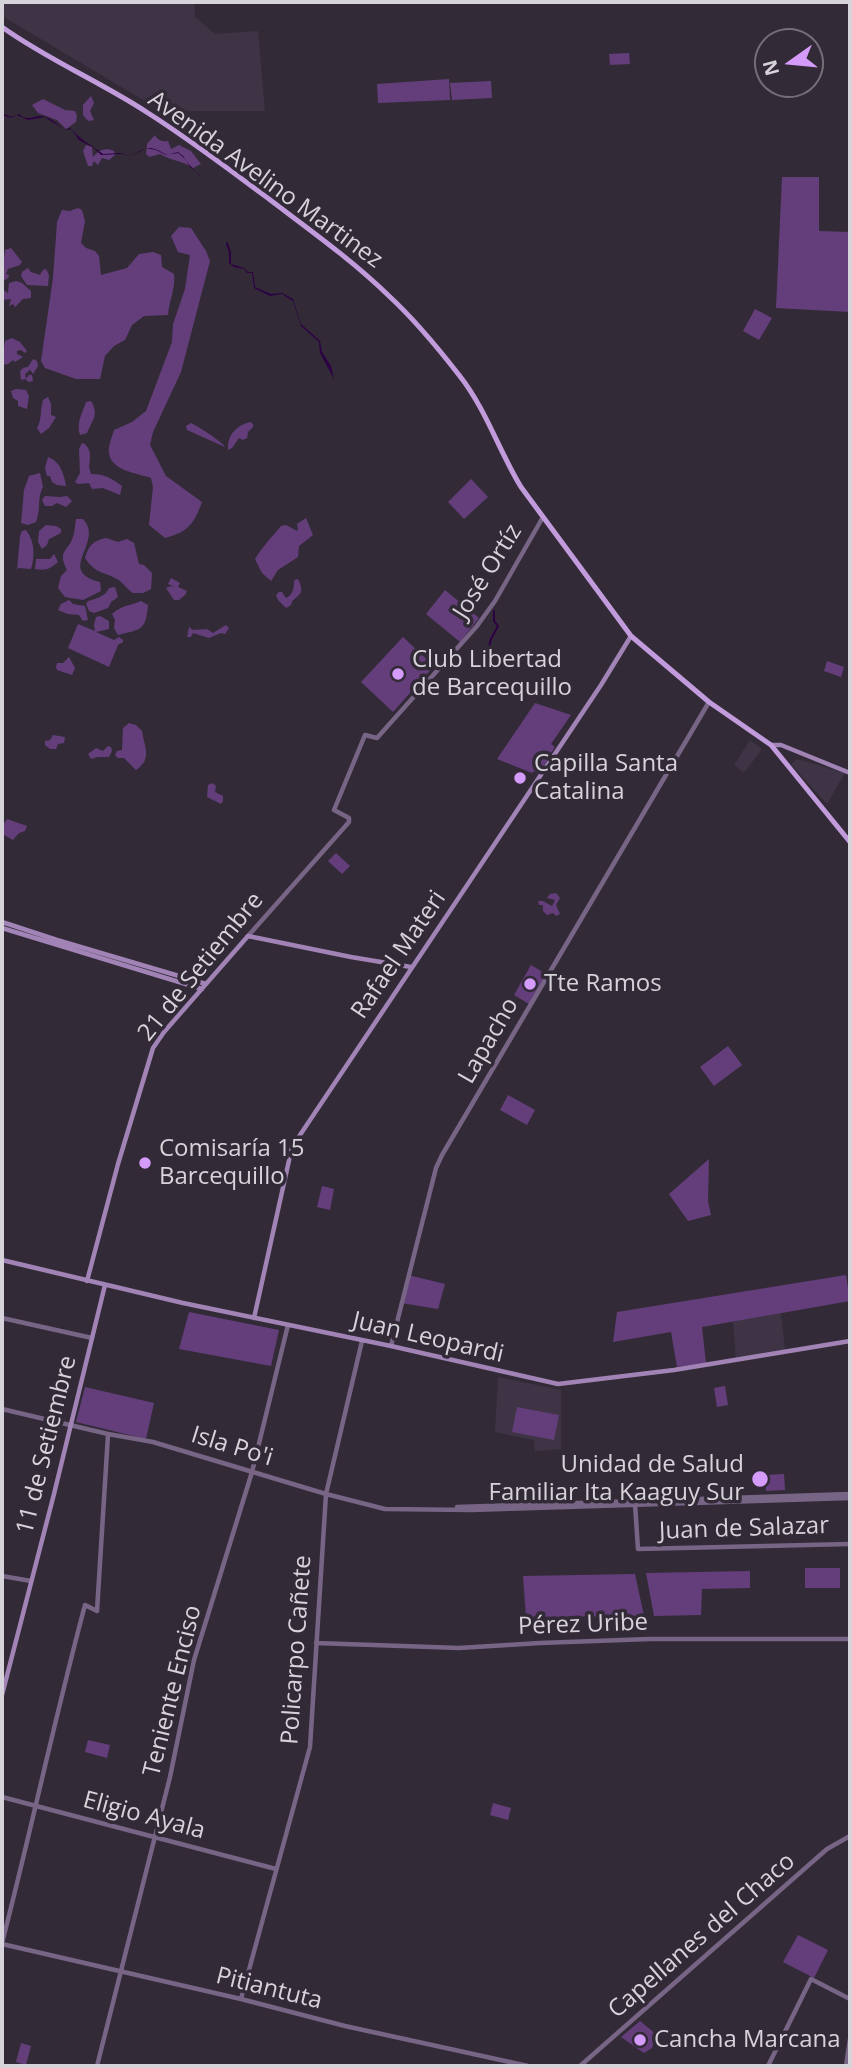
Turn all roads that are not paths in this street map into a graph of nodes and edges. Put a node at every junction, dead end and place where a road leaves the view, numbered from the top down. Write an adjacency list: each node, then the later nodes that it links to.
1 (3, 31): 2 (main road, Avenida Avelino Martinez)
2 (543, 517): 3 (main road, Avenida Avelino Martinez); 7 (street, José Ortíz)
3 (631, 636): 4 (main road, Avenida Avelino Martinez); 12 (main road, Rafael Materi)
4 (709, 702): 5 (main road, Avenida Avelino Martinez); 24 (street, Lapacho)
5 (771, 745): 6 (main road); 8 (main road, Avenida Avelino Martinez)
6 (850, 773)
7 (349, 820): 11 (street, 21 de Setiembre)
8 (850, 842)
9 (2, 922): 13 (main road)
10 (2, 928): 13 (main road)
11 (248, 936): 12 (main road); 14 (main road, 21 de Setiembre)
12 (412, 967): 19 (main road, Rafael Materi)
13 (144, 969): 14 (main road)
14 (204, 987): 16 (main road, 21 de Setiembre)
15 (2, 1260): 16 (main road, Juan Leopardi)
16 (87, 1281): 17 (main road, Juan Leopardi)
17 (105, 1285): 19 (main road, Juan Leopardi); 21 (main road, 11 de Setiembre)
18 (2, 1318): 21 (street)
19 (254, 1318): 20 (main road, Juan Leopardi)
20 (288, 1325): 22 (main road, Juan Leopardi); 28 (street, Teniente Enciso)
21 (92, 1338): 26 (main road, 11 de Setiembre)
22 (362, 1340): 24 (main road, Juan Leopardi); 29 (street, Policarpo Cañete)
23 (850, 1341): 24 (main road, Juan Leopardi)
24 (391, 1346)
25 (2, 1409): 26 (street, Isla Po'i)
26 (72, 1424): 27 (street, Isla Po'i); 34 (main road, 11 de Setiembre)
27 (108, 1434): 28 (street, Isla Po'i); 41 (street)
28 (252, 1472): 29 (street, Isla Po'i); 43 (street, Teniente Enciso)
29 (326, 1494): 31 (street, Isla Po'i); 36 (street, Policarpo Cañete)
30 (850, 1496): 31 (street, Isla Po'i)
31 (635, 1503): 32 (street, Juan de Salazar)
32 (850, 1544)
33 (2, 1576): 34 (street)
34 (31, 1581): 38 (main road, 11 de Setiembre)
35 (850, 1639): 36 (street, Pérez Uribe)
36 (316, 1643): 44 (street, Policarpo Cañete)
37 (2, 1670): 38 (street)
38 (8, 1672): 39 (main road, 11 de Setiembre)
39 (2, 1695)
40 (2, 1797): 41 (street, Eligio Ayala)
41 (35, 1806): 43 (street, Eligio Ayala); 45 (street)
42 (850, 1836): 52 (street, Capellanes del Chaco)
43 (155, 1837): 44 (street, Eligio Ayala); 46 (street, Teniente Enciso)
44 (276, 1869): 47 (street, Policarpo Cañete)
45 (2, 1944): 46 (street, Pitiantuta)
46 (121, 1972): 47 (street, Pitiantuta); 50 (street, Teniente Enciso)
47 (241, 1999): 51 (street, Pitiantuta)
48 (850, 1999): 53 (street)
49 (850, 2039): 54 (street)
50 (97, 2066)
51 (528, 2066)
52 (580, 2066)
53 (768, 2066)
54 (846, 2066)

